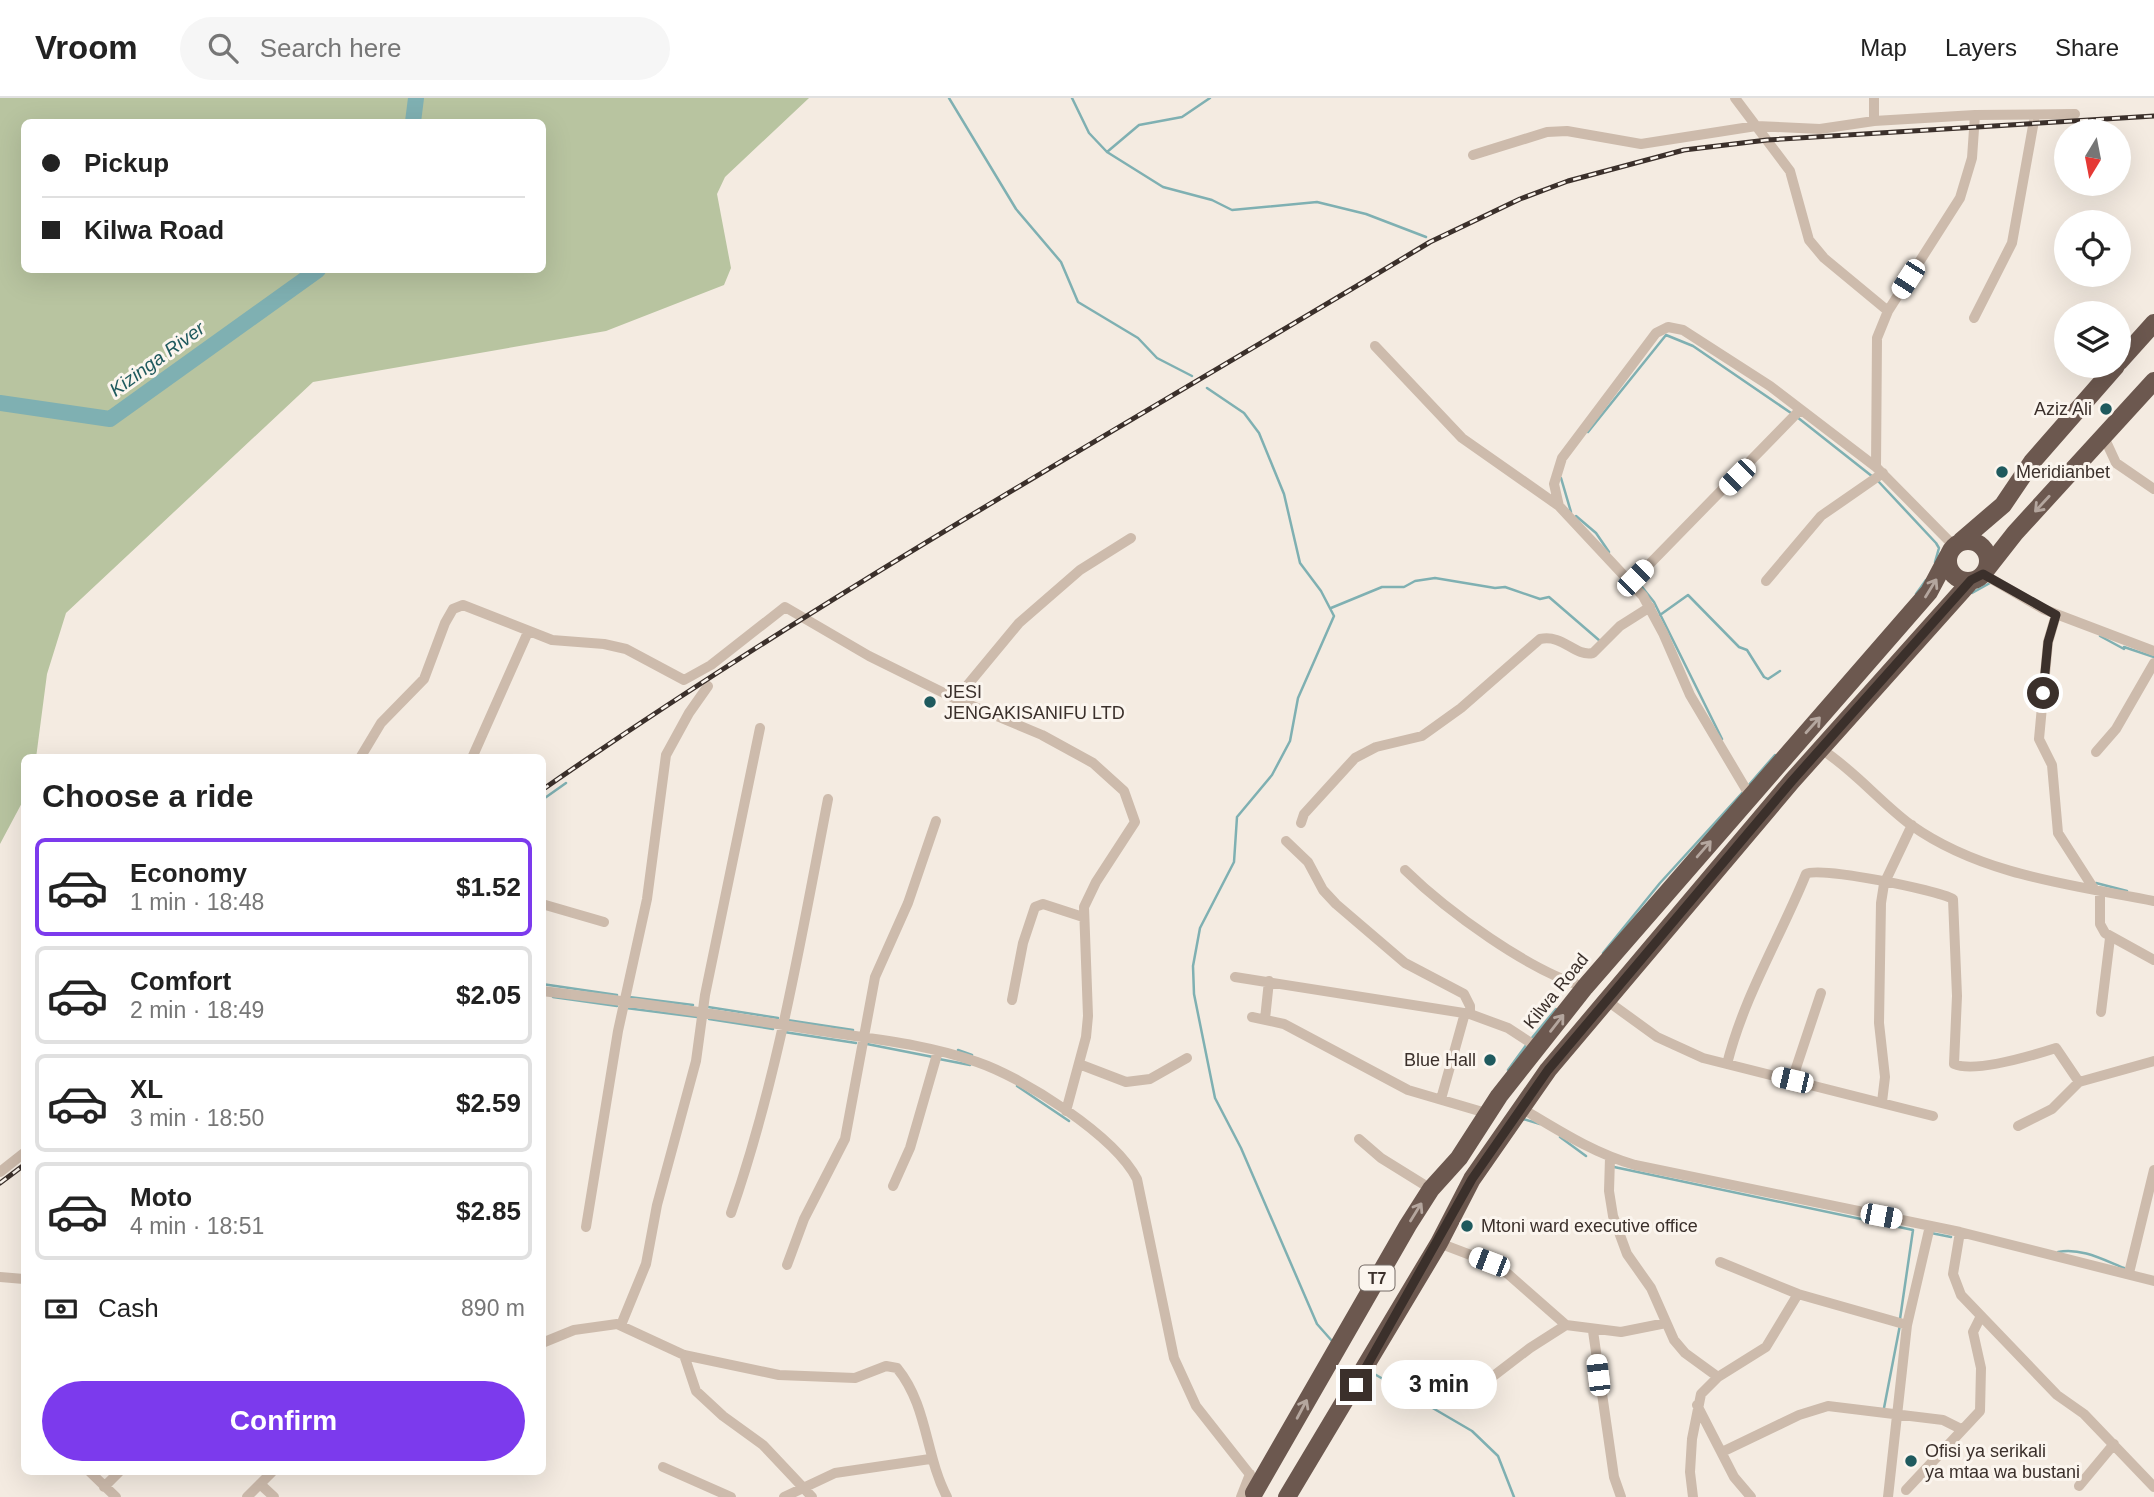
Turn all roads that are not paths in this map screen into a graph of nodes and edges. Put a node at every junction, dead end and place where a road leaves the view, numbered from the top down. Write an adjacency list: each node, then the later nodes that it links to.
1 (1735, 98): 7 (street)
2 (1874, 98): 6 (street)
3 (2075, 114): 5 (street)
4 (1975, 115): 5 (street); 6 (street); 9 (street)
5 (2035, 115): 10 (street)
6 (1874, 121): 7 (street)
7 (1756, 126): 8 (street); 9 (street)
8 (1473, 155)
9 (1888, 310): 18 (street)
10 (1974, 318)
11 (2154, 323): 13 (highway, Kilwa Road / T7)
12 (1375, 346): 20 (street)
13 (2131, 349)
14 (2106, 378): 22 (highway, Kilwa Road / T7)
15 (2154, 381): 17 (highway, T7)
16 (1800, 410): 18 (street); 20 (street); 25 (street)
17 (2104, 437): 19 (street); 23 (highway, T7, one-way to 23)
18 (1879, 470): 22 (street); 24 (street)
19 (2152, 482)
20 (1559, 506): 25 (street)
21 (1131, 538): 32 (street)
22 (1954, 548): 23 (highway); 23 (highway); 38 (highway, Kilwa Road / T7, one-way to 22)
23 (1980, 575): 27 (street); 34 (highway, T7)
24 (1766, 581)
25 (1631, 583): 26 (street)
26 (1650, 607): 38 (street); 41 (street)
27 (2056, 615): 29 (street); 46 (street)
28 (528, 632): 32 (street); 36 (street); 37 (street)
29 (2154, 651)
30 (2154, 663): 35 (street)
31 (708, 686): 60 (street)
32 (956, 699): 49 (street)
33 (760, 728): 61 (street)
34 (1821, 749): 42 (street); 59 (highway, T7)
35 (2096, 752)
36 (362, 754)
37 (474, 754)
38 (1750, 796): 55 (highway, Kilwa Road / T7, one-way to 38)
39 (828, 799): 66 (street)
40 (936, 821): 67 (street)
41 (1301, 823)
42 (1912, 825): 45 (street); 46 (street)
43 (1286, 841): 63 (street)
44 (1405, 870): 55 (street)
45 (1884, 884): 73 (street); 75 (street); 77 (street)
46 (2098, 891): 47 (street); 51 (street)
47 (2154, 901)
48 (546, 905): 50 (street)
49 (1083, 917): 58 (street); 72 (street)
50 (604, 922)
51 (2110, 937): 52 (street); 62 (street)
52 (2154, 960)
53 (1235, 977): 54 (street)
54 (1269, 981): 63 (street); 65 (street)
55 (1585, 987): 68 (highway, Kilwa Road / T7, one-way to 55)
56 (546, 991): 60 (street)
57 (1821, 993): 74 (street)
58 (1012, 1000)
59 (1606, 1000): 73 (street); 78 (highway, T7)
60 (624, 1001): 61 (street); 92 (street)
61 (703, 1012): 66 (street); 104 (street)
62 (2101, 1012)
63 (1468, 1014): 68 (street); 76 (street)
64 (1252, 1017): 65 (street)
65 (1265, 1020): 76 (street)
66 (784, 1025): 67 (street); 90 (street)
67 (863, 1038): 69 (street); 96 (street)
68 (1537, 1047): 80 (highway, Kilwa Road / T7)
69 (937, 1051): 79 (street); 88 (street)
70 (1187, 1058): 72 (street)
71 (2154, 1061): 75 (street)
72 (1079, 1064): 79 (street)
73 (1727, 1064): 74 (street)
74 (1792, 1080): 77 (street)
75 (2079, 1082): 82 (street)
76 (1441, 1099): 80 (street)
77 (1882, 1102): 81 (street)
78 (1521, 1108): 85 (street); 94 (highway, T7)
79 (1066, 1111): 127 (street)
80 (1486, 1113): 89 (highway, Kilwa Road / T7)
81 (1933, 1116)
82 (2018, 1126)
83 (1359, 1139): 89 (street)
84 (21, 1155): 87 (street)
85 (1609, 1158): 91 (street); 103 (street)
86 (2154, 1170): 97 (street)
87 (0, 1172)
88 (893, 1186)
89 (1430, 1189): 127 (highway, Kilwa Road / T7, one-way to 89)
90 (731, 1213)
91 (1930, 1226): 93 (street); 106 (street)
92 (586, 1227)
93 (1960, 1232): 97 (street); 102 (street)
94 (1439, 1243): 105 (street); 136 (highway, T7)
95 (1720, 1262): 101 (street)
96 (787, 1265)
97 (2129, 1273): 100 (street)
98 (0, 1277): 99 (street)
99 (21, 1279)
100 (2154, 1280)
101 (1798, 1294): 106 (street); 110 (street)
102 (1980, 1318): 114 (street); 115 (street)
103 (1666, 1323): 107 (street); 110 (street)
104 (621, 1325): 108 (street); 109 (street)
105 (1566, 1325): 107 (street); 111 (street)
106 (1907, 1325): 113 (street)
107 (1593, 1331): 137 (street)
108 (546, 1341)
109 (684, 1355): 117 (street); 128 (street)
110 (1718, 1377): 112 (street)
111 (1466, 1397)
112 (1698, 1405): 116 (street); 138 (street)
113 (1895, 1417): 114 (street); 116 (street); 122 (street)
114 (1961, 1429): 129 (street)
115 (2114, 1444): 124 (street); 126 (street)
116 (1722, 1452): 139 (street)
117 (930, 1459): 128 (street); 135 (street)
118 (663, 1467): 133 (street)
119 (93, 1475): 125 (street)
120 (116, 1475): 125 (street)
121 (269, 1475): 123 (street)
122 (1892, 1480): 129 (street); 140 (street)
123 (260, 1484): 131 (street); 132 (street)
124 (2078, 1486)
125 (104, 1487): 130 (street)
126 (2154, 1487)
127 (1253, 1491)
128 (808, 1492): 134 (street)
129 (1910, 1493)
130 (116, 1497)
131 (247, 1497)
132 (274, 1497)
133 (731, 1497)
134 (784, 1497)
135 (947, 1497)
136 (1287, 1497)
137 (1621, 1497)
138 (1693, 1497)
139 (1751, 1497)
140 (1888, 1497)

